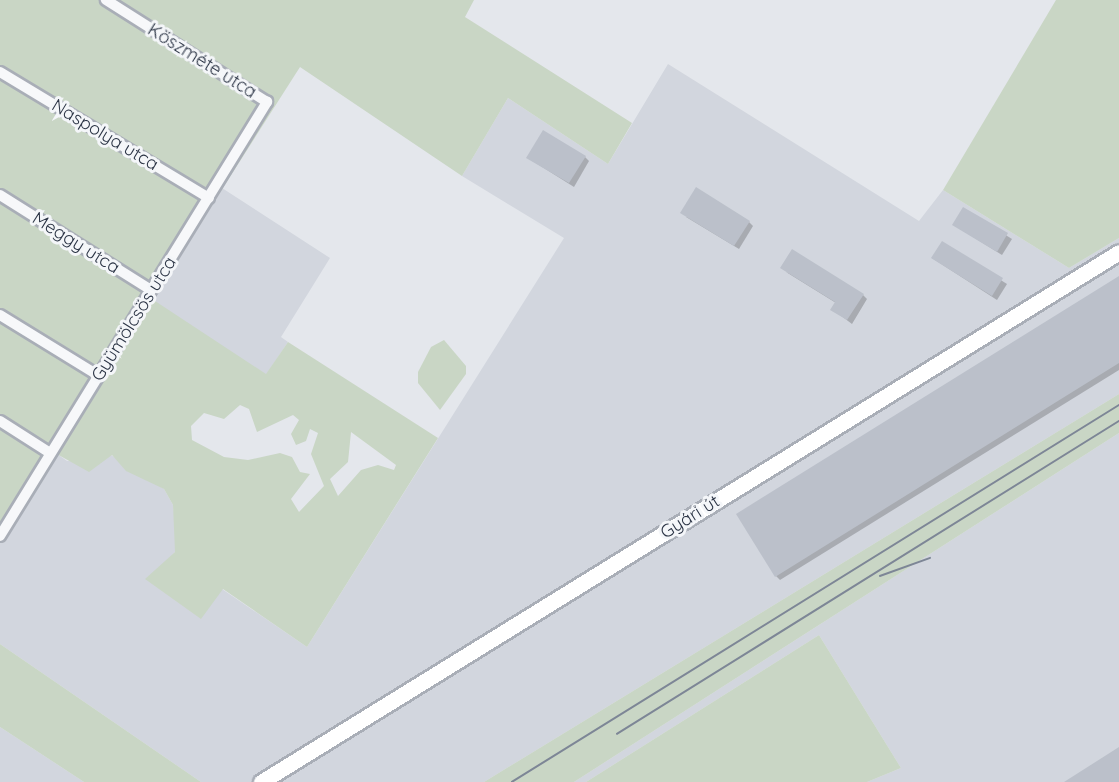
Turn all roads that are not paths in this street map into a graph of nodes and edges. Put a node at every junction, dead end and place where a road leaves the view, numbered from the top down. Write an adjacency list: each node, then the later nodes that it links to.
1 (106, 0): 3 (street, Köszméte utca)
2 (0, 72): 5 (street, Naspolya utca)
3 (267, 102): 5 (street, Gyümölcsös utca)
4 (0, 195): 7 (street, Meggy utca)
5 (209, 198): 7 (street, Gyümölcsös utca)
6 (1119, 252): 13 (street, Gyári út)
7 (151, 290): 9 (street, Gyümölcsös utca)
8 (0, 315): 9 (street)
9 (99, 376): 11 (street, Gyümölcsös utca)
10 (0, 421): 11 (street)
11 (50, 453): 12 (street, Gyümölcsös utca)
12 (0, 536)
13 (261, 782)

